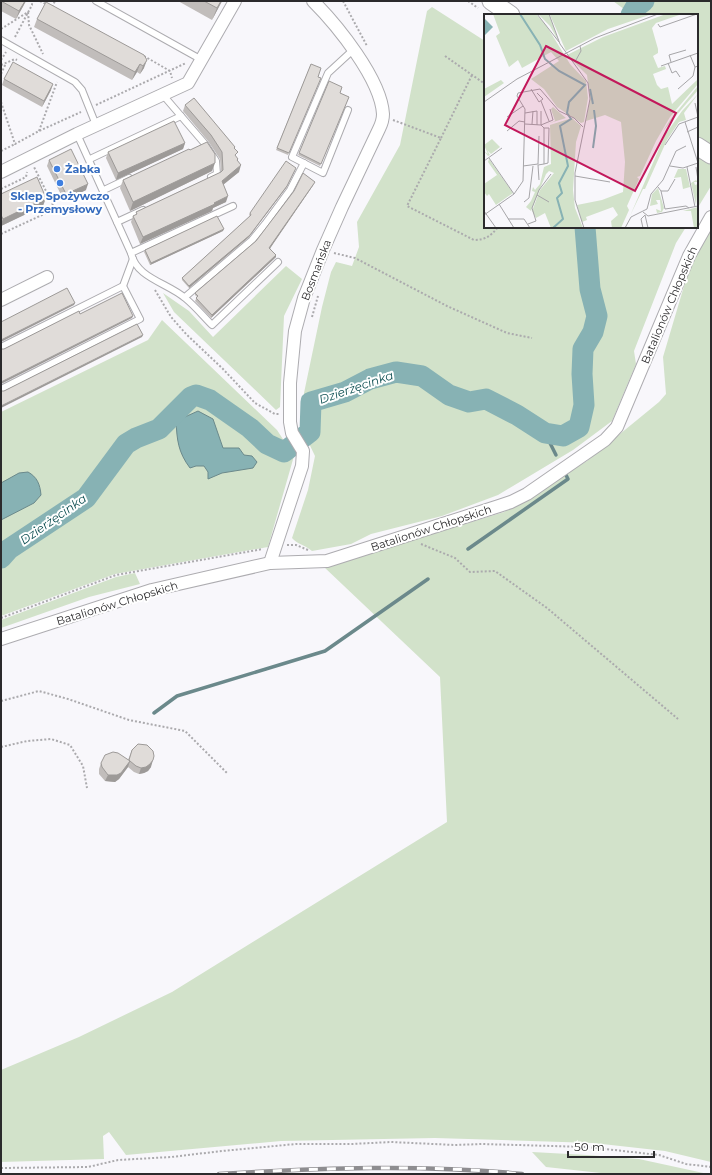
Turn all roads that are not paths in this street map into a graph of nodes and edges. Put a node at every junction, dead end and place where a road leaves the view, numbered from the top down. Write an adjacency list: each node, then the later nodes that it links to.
1 (96, 1): 8 (lane)
2 (235, 1): 8 (street)
3 (312, 1): 7 (street)
4 (491, 1): 5 (main road)
5 (510, 14)
6 (1, 40): 12 (lane)
7 (353, 50): 19 (lane); 36 (street, Bosmańska)
8 (198, 58): 9 (street)
9 (163, 95): 11 (lane); 12 (street)
10 (348, 110): 19 (lane)
11 (181, 116): 14 (lane); 18 (lane)
12 (96, 125): 13 (street)
13 (77, 134): 18 (lane); 20 (street)
14 (205, 144): 15 (lane); 22 (lane)
15 (197, 147)
16 (698, 147): 17 (main road)
17 (711, 155)
18 (90, 159): 23 (lane)
19 (304, 163): 32 (lane)
20 (1, 172)
21 (132, 177): 23 (lane)
22 (208, 179)
23 (104, 190): 27 (lane)
24 (152, 206): 27 (lane)
25 (233, 206): 28 (lane)
26 (711, 217): 36 (street, Batalionów Chłopskich)
27 (117, 222): 28 (lane)
28 (132, 256): 31 (lane); 32 (lane)
29 (278, 262): 32 (lane)
30 (47, 277): 33 (street)
31 (123, 286): 34 (lane); 35 (lane)
32 (185, 297)
33 (1, 300)
34 (1, 347)
35 (1, 389)
36 (270, 563): 37 (street, Batalionów Chłopskich)
37 (1, 640)

